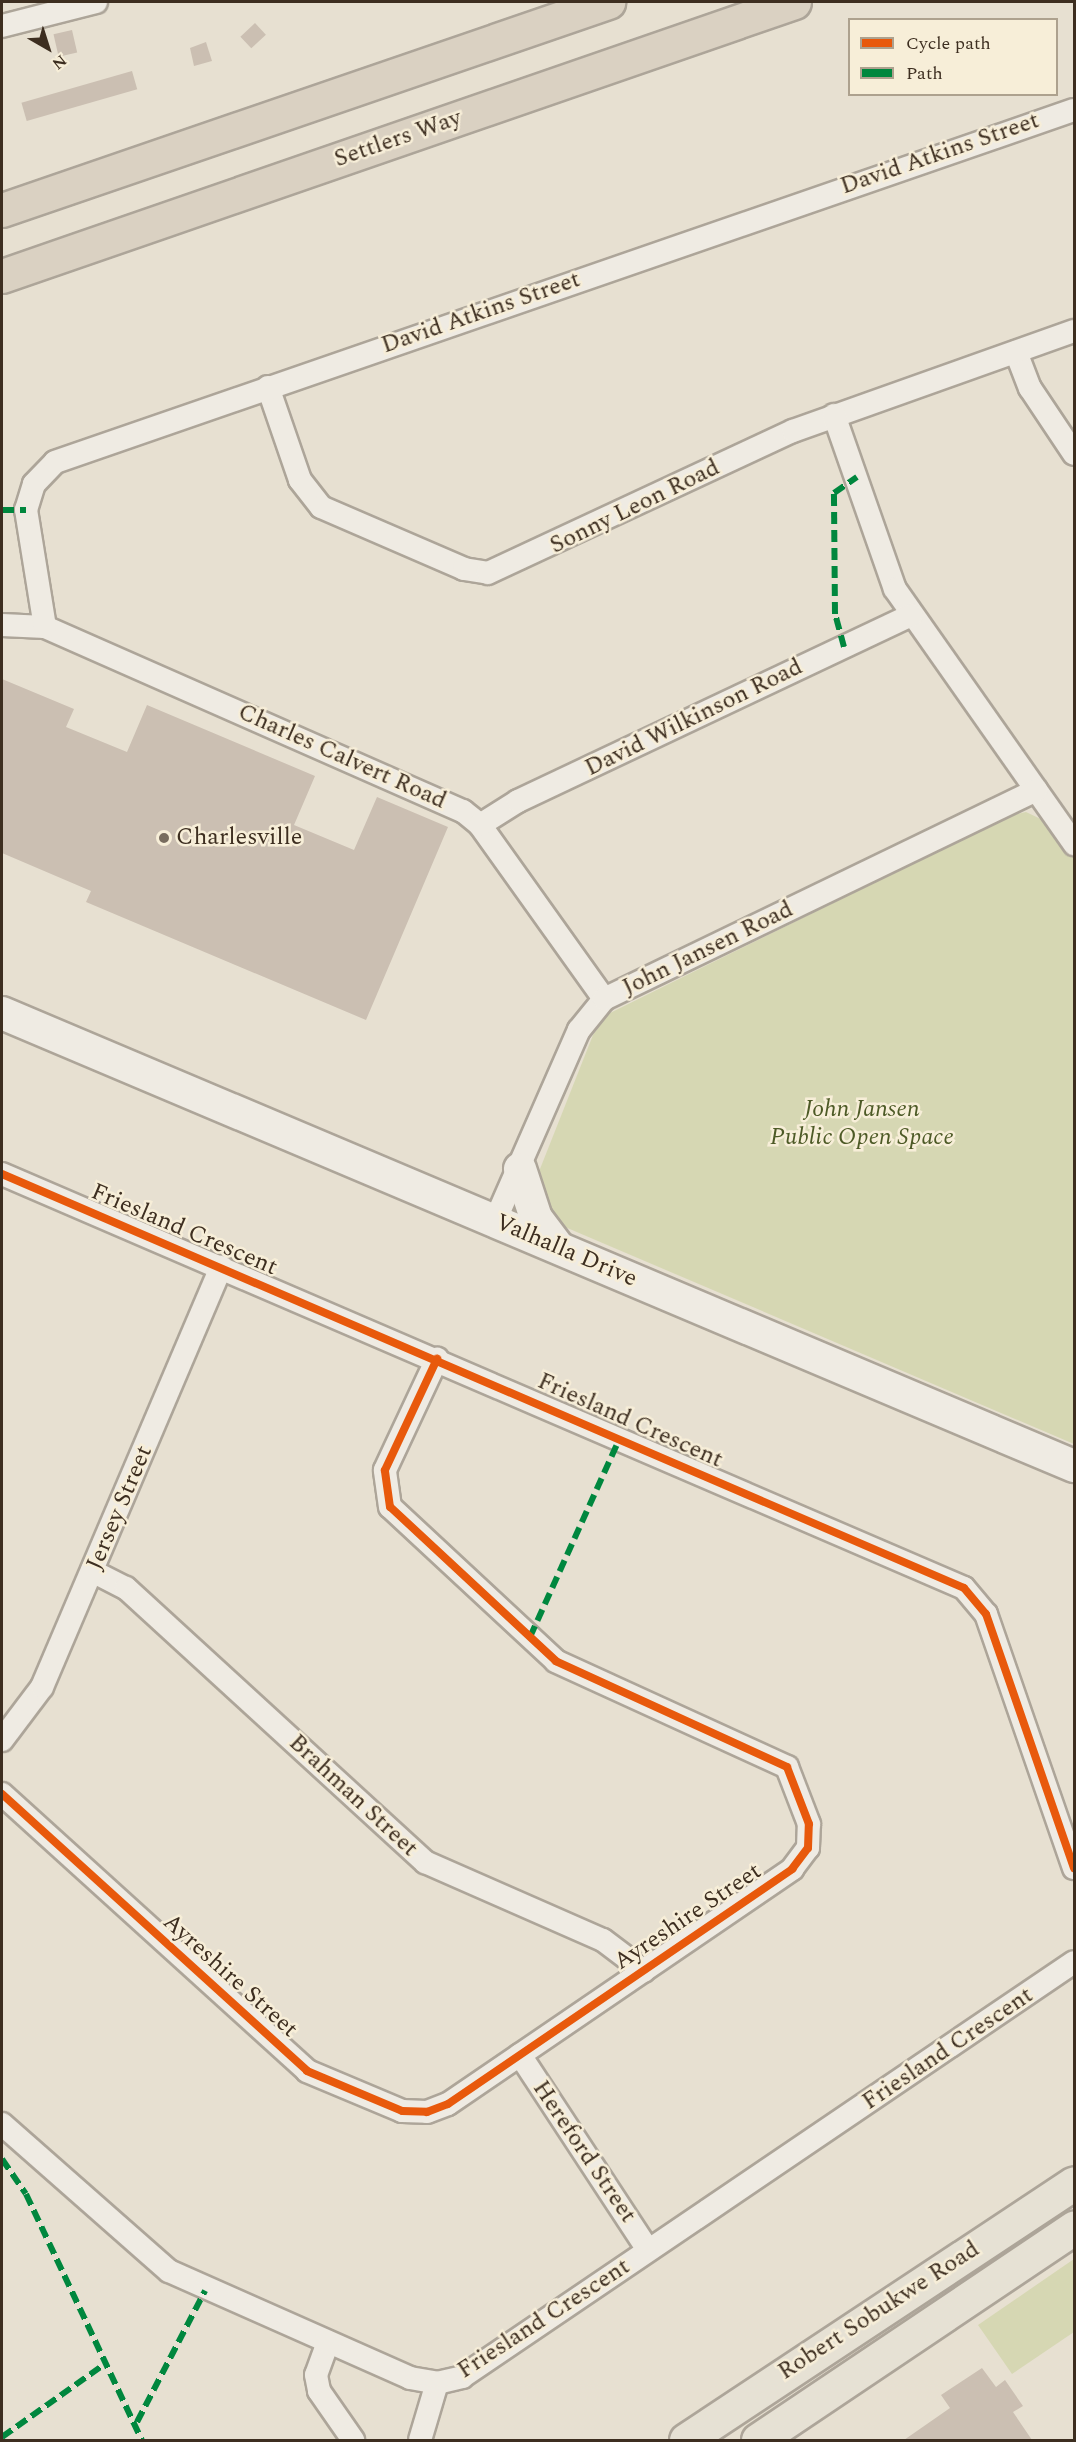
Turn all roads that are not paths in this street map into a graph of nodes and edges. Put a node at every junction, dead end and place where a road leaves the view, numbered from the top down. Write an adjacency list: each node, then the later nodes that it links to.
1 (89, 2): 4 (street)
2 (608, 2): 6 (highway)
3 (794, 2): 7 (highway, Settlers Way)
4 (2, 26)
5 (1074, 110): 10 (street, David Atkins Street)
6 (2, 210)
7 (2, 276)
8 (1074, 331): 9 (street, Sonny Leon Road)
9 (1016, 352): 11 (street, Sonny Leon Road); 12 (street)
10 (268, 387): 11 (street, Sonny Leon Road); 15 (street, David Atkins Street)
11 (834, 415): 13 (street)
12 (1074, 454)
13 (911, 615): 16 (street); 17 (street, David Wilkinson Road)
14 (2, 625): 15 (street, Charles Calvert Road)
15 (45, 627): 17 (street, Charles Calvert Road)
16 (1036, 790): 18 (street); 20 (street, John Jansen Road)
17 (480, 825): 20 (street, Charles Calvert Road)
18 (1074, 844)
19 (2, 996): 22 (main road, Valhalla Drive)
20 (604, 999): 23 (street, John Jansen Road)
21 (2, 1013): 22 (main road, Valhalla Drive)
22 (57, 1035): 25 (main road, Valhalla Drive)
23 (520, 1169): 25 (street, John Jansen Road); 26 (main road)
24 (3, 1180): 27 (street, Friesland Crescent)
25 (495, 1221): 26 (main road, Valhalla Drive)
26 (558, 1247): 29 (main road, Valhalla Drive)
27 (221, 1267): 28 (street, Friesland Crescent); 30 (street, Jersey Street)
28 (437, 1359): 33 (street, Friesland Crescent); 35 (street, Ayreshire Street)
29 (1074, 1466)
30 (93, 1572): 31 (street, Jersey Street); 35 (street, Brahman Street)
31 (2, 1740)
32 (2, 1794): 36 (street, Ayreshire Street)
33 (1074, 1868)
34 (1074, 1962): 40 (street, Friesland Crescent)
35 (644, 1971): 36 (street, Ayreshire Street)
36 (520, 2055): 40 (street, Hereford Street)
37 (5, 2135): 41 (street, Friesland Crescent)
38 (1074, 2183): 45 (main road, Robert Sobukwe Road)
39 (1074, 2228): 46 (main road, Robert Sobukwe Road)
40 (648, 2250): 42 (street, Friesland Crescent)
41 (328, 2342): 42 (street, Friesland Crescent); 43 (street)
42 (437, 2383): 44 (street)
43 (352, 2440)
44 (420, 2440)
45 (686, 2440)
46 (758, 2440)

